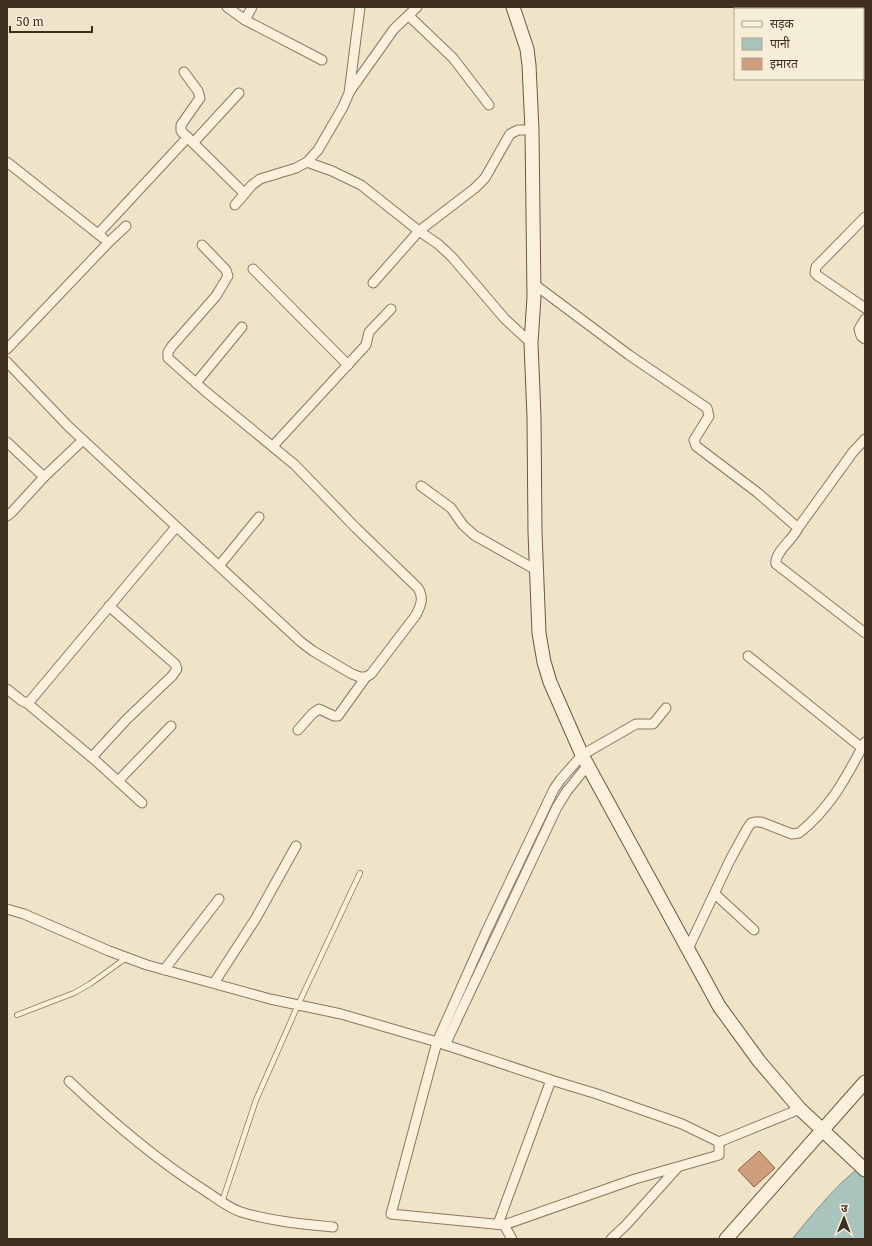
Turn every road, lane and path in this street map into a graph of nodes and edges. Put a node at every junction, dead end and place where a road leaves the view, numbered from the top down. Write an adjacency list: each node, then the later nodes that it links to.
1 (227, 7): 7 (street)
2 (252, 7): 7 (street)
3 (360, 7): 11 (street)
4 (417, 7): 6 (street)
5 (513, 7): 13 (street)
6 (409, 16): 11 (street); 12 (street)
7 (245, 20): 8 (street)
8 (322, 60)
9 (184, 72): 14 (street)
10 (239, 93): 14 (street)
11 (348, 93): 16 (street)
12 (489, 105)
13 (532, 130): 21 (street); 27 (street)
14 (190, 140): 17 (street); 22 (street)
15 (7, 162): 22 (street)
16 (307, 162): 17 (street); 21 (street)
17 (244, 193): 18 (street)
18 (235, 205)
19 (865, 217): 28 (street)
20 (126, 226): 23 (street)
21 (419, 231): 26 (street); 33 (street)
22 (98, 234): 23 (street)
23 (109, 242): 34 (street)
24 (202, 245): 37 (street)
25 (252, 269): 36 (street)
26 (373, 283)
27 (534, 284): 33 (street); 47 (street)
28 (865, 308)
29 (391, 309): 36 (street)
30 (865, 320): 32 (street)
31 (242, 327): 37 (street)
32 (865, 338)
33 (531, 343): 49 (street)
34 (7, 349)
35 (7, 362): 39 (street)
36 (348, 365): 41 (street)
37 (196, 383): 41 (street)
38 (865, 439): 47 (street)
39 (83, 440): 42 (street); 46 (street)
40 (7, 442): 42 (street)
41 (273, 446): 53 (street)
42 (44, 477): 44 (street)
43 (421, 486): 49 (street)
44 (7, 516)
45 (259, 518): 48 (street)
46 (176, 527): 48 (street); 50 (street)
47 (798, 528): 51 (street)
48 (219, 566): 53 (street)
49 (536, 570): 61 (street)
50 (109, 606): 55 (street); 60 (street)
51 (865, 634)
52 (748, 656): 59 (street)
53 (366, 677): 58 (street)
54 (7, 689): 55 (street)
55 (27, 703): 60 (street)
56 (666, 708): 61 (street)
57 (171, 726): 62 (street)
58 (298, 730)
59 (863, 745): 66 (street)
60 (92, 757): 62 (street)
61 (585, 760): 67 (street); 69 (street); 72 (street)
62 (118, 781): 63 (street)
63 (142, 803)
64 (296, 846): 75 (street)
65 (360, 873): 76 (lane)
66 (715, 894): 71 (street); 72 (street)
67 (502, 898): 69 (street); 78 (street)
68 (220, 899): 74 (street)
69 (513, 903): 78 (street)
70 (7, 909): 73 (street)
71 (754, 930)
72 (688, 949): 82 (street)
73 (126, 958): 74 (street); 77 (lane)
74 (164, 970): 75 (street)
75 (214, 983): 76 (street)
76 (298, 1005): 78 (street); 87 (lane)
77 (17, 1015)
78 (441, 1043): 79 (street); 88 (street)
79 (551, 1080): 84 (street); 88 (street)
80 (69, 1081): 87 (street)
81 (865, 1082): 83 (street)
82 (800, 1109): 83 (street); 84 (street)
83 (822, 1131): 86 (street); 92 (street)
84 (719, 1142): 85 (street)
85 (678, 1166): 88 (street); 91 (street)
86 (865, 1170)
87 (222, 1202): 89 (street)
88 (501, 1225): 90 (street)
89 (334, 1227)
90 (512, 1239)
91 (611, 1239)
92 (726, 1239)

